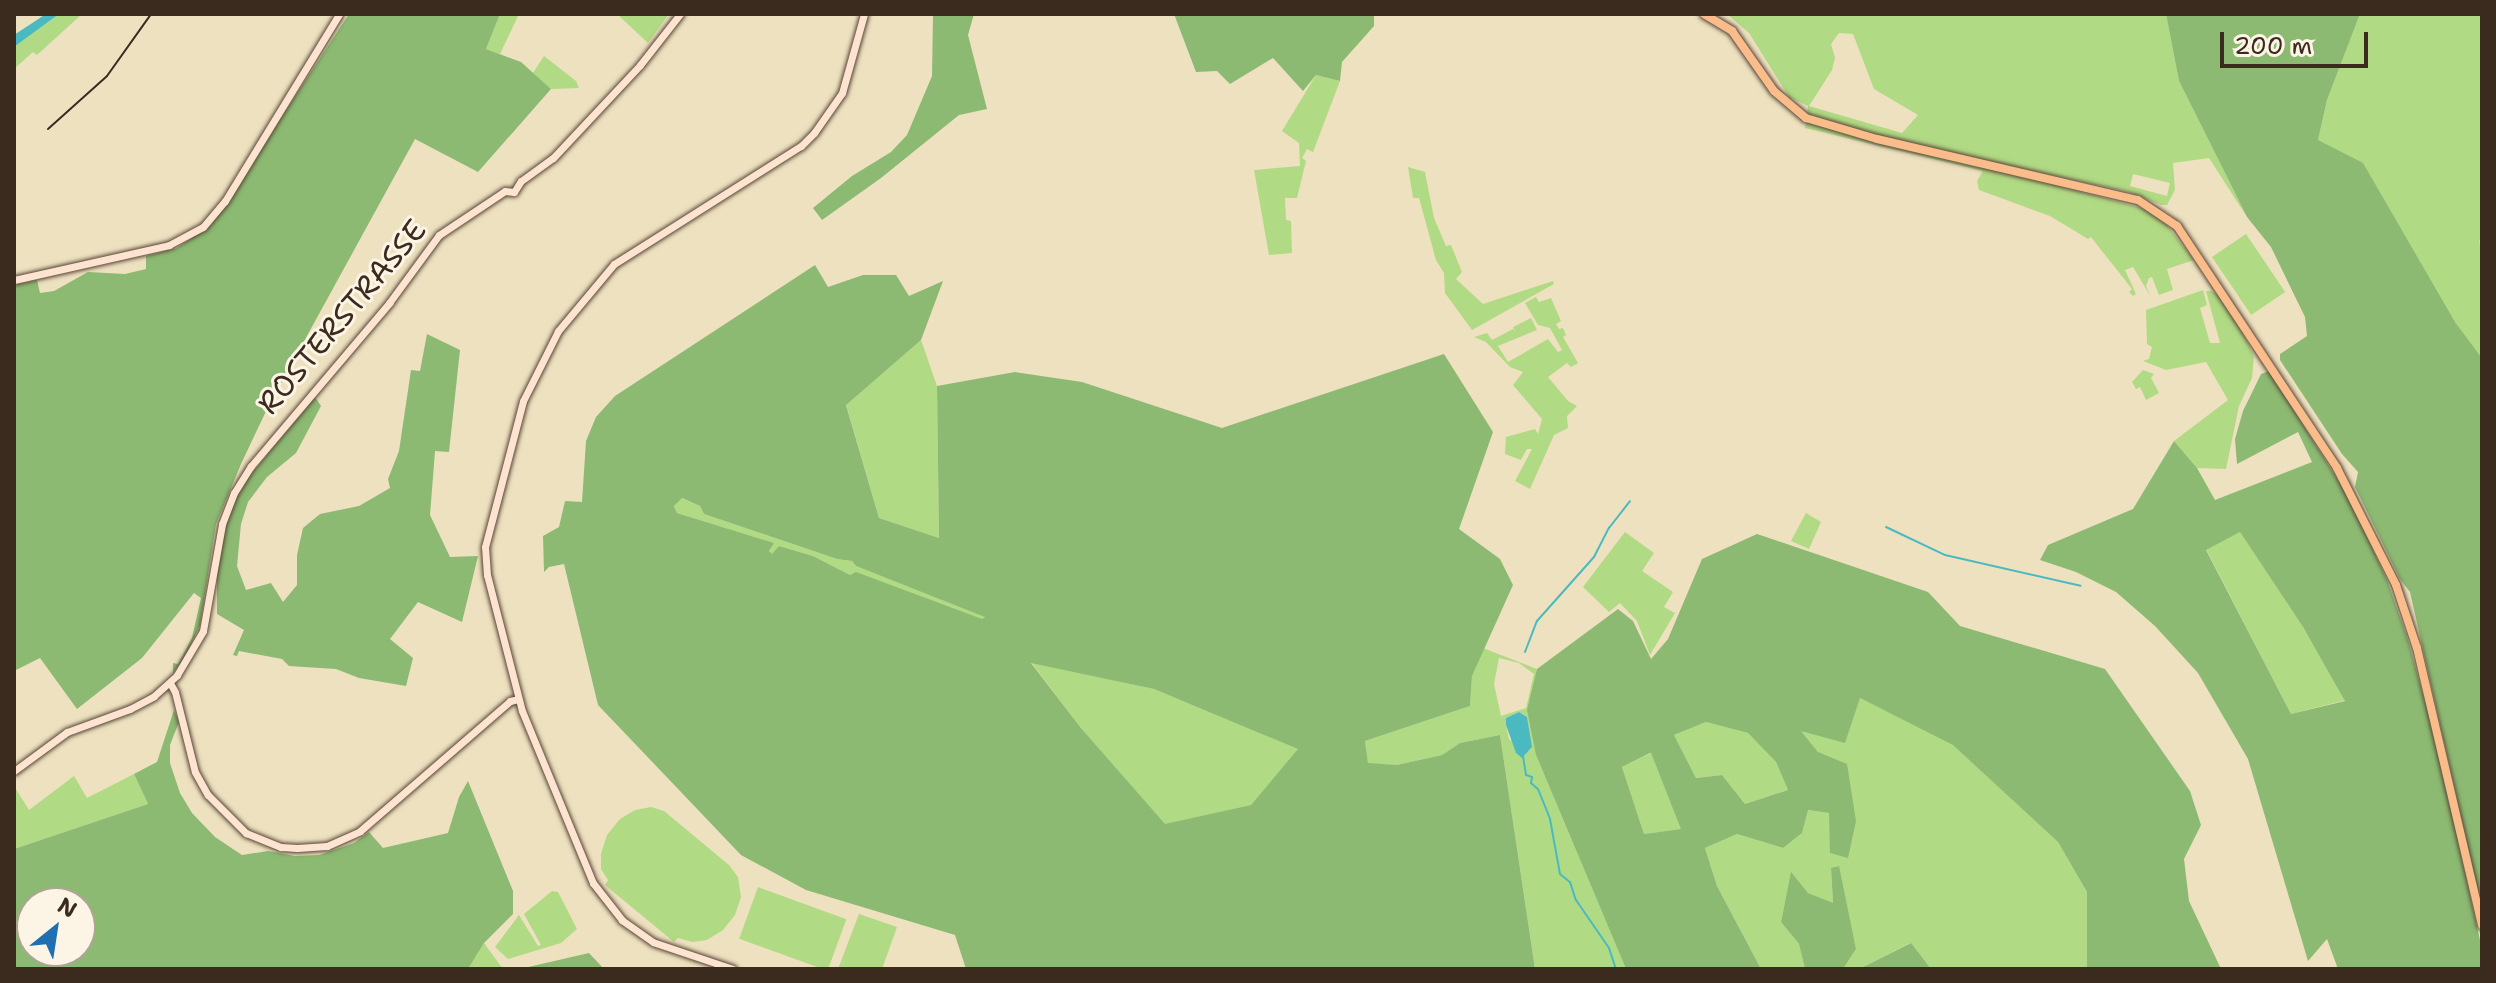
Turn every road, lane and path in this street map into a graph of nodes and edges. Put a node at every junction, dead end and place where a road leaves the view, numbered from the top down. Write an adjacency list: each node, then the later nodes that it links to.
1 (339, 14): 5 (main road)
2 (680, 14): 6 (main road, ROSTERSTRASSE)
3 (864, 14): 7 (main road)
4 (1704, 14): 9 (main road)
5 (14, 280)
6 (170, 683): 7 (main road); 8 (main road)
7 (518, 699): 10 (main road)
8 (14, 771)
9 (2482, 925)
10 (733, 969)

